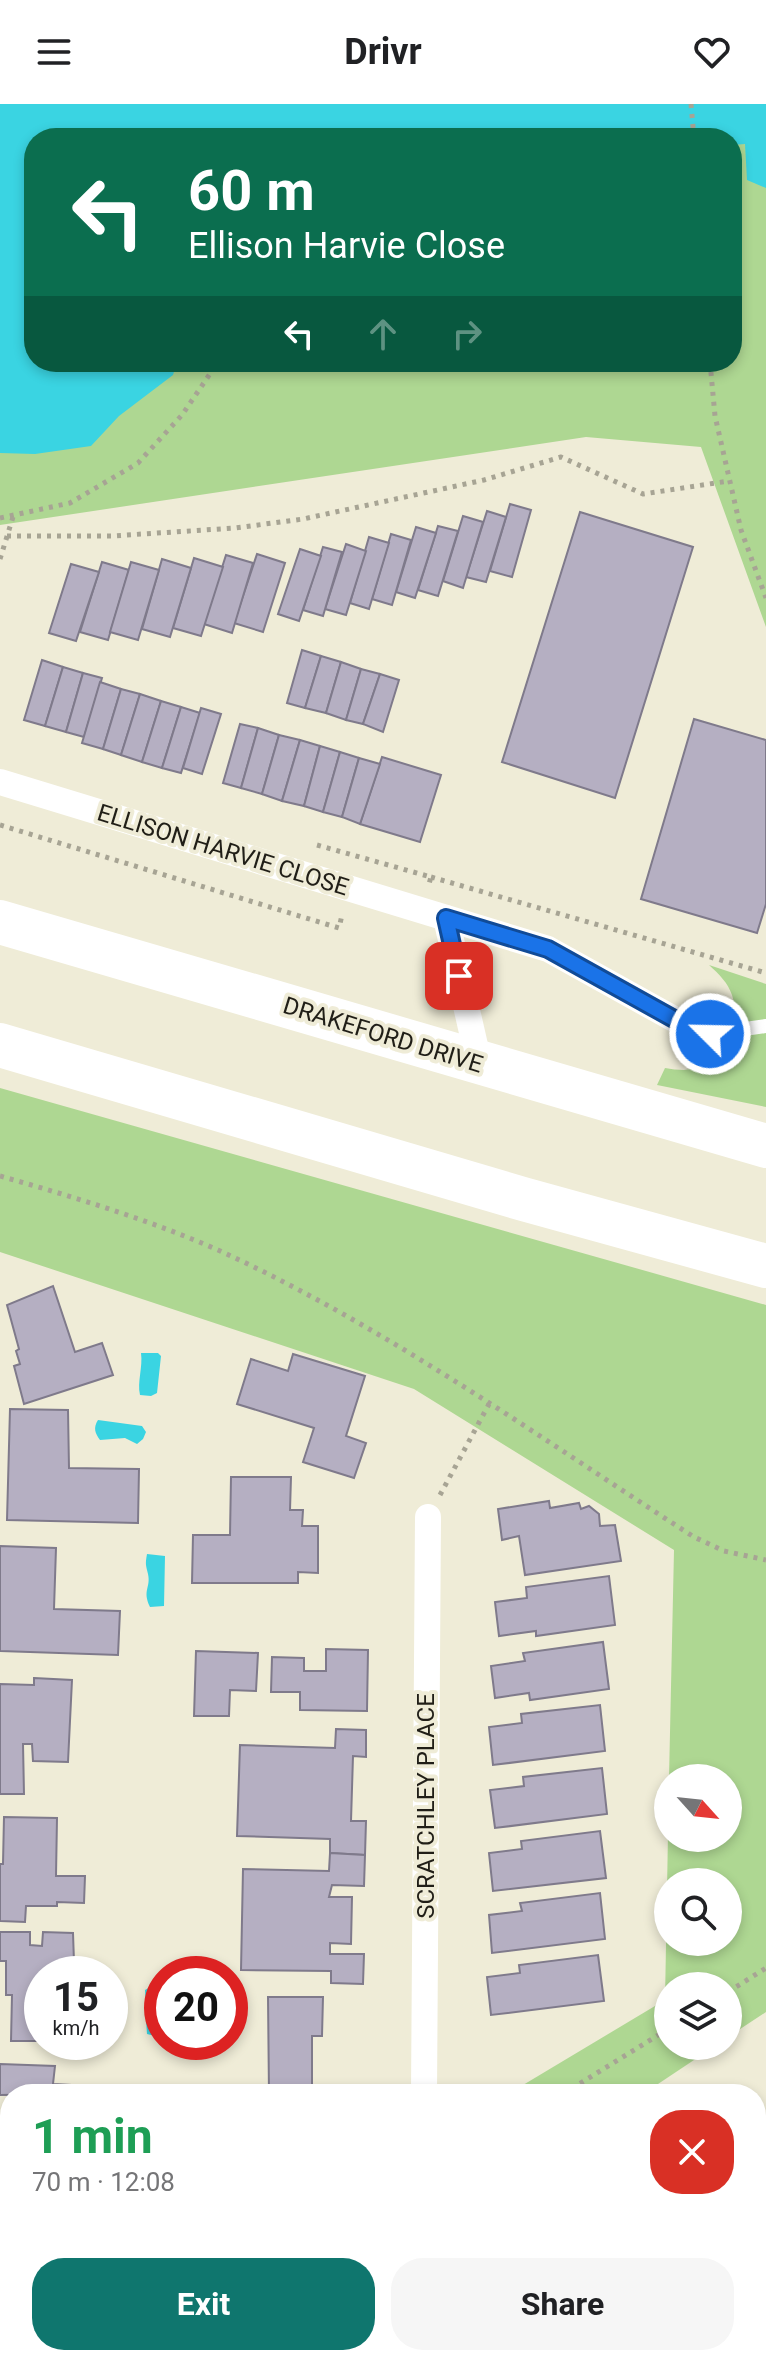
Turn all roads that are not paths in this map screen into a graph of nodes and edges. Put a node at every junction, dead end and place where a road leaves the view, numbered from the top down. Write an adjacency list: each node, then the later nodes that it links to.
1 (0, 782): 2 (street, ELLISON HARVIE CLOSE)
2 (446, 918): 4 (street, ELLISON HARVIE CLOSE); 7 (street)
3 (0, 922): 7 (highway, DRAKEFORD DRIVE)
4 (674, 1019): 5 (lane)
5 (766, 1026)
6 (0, 1045): 9 (highway)
7 (479, 1063): 8 (highway, DRAKEFORD DRIVE)
8 (766, 1146)
9 (766, 1266)
10 (428, 1517): 11 (street, SCRATCHLEY PLACE)
11 (424, 2084)

